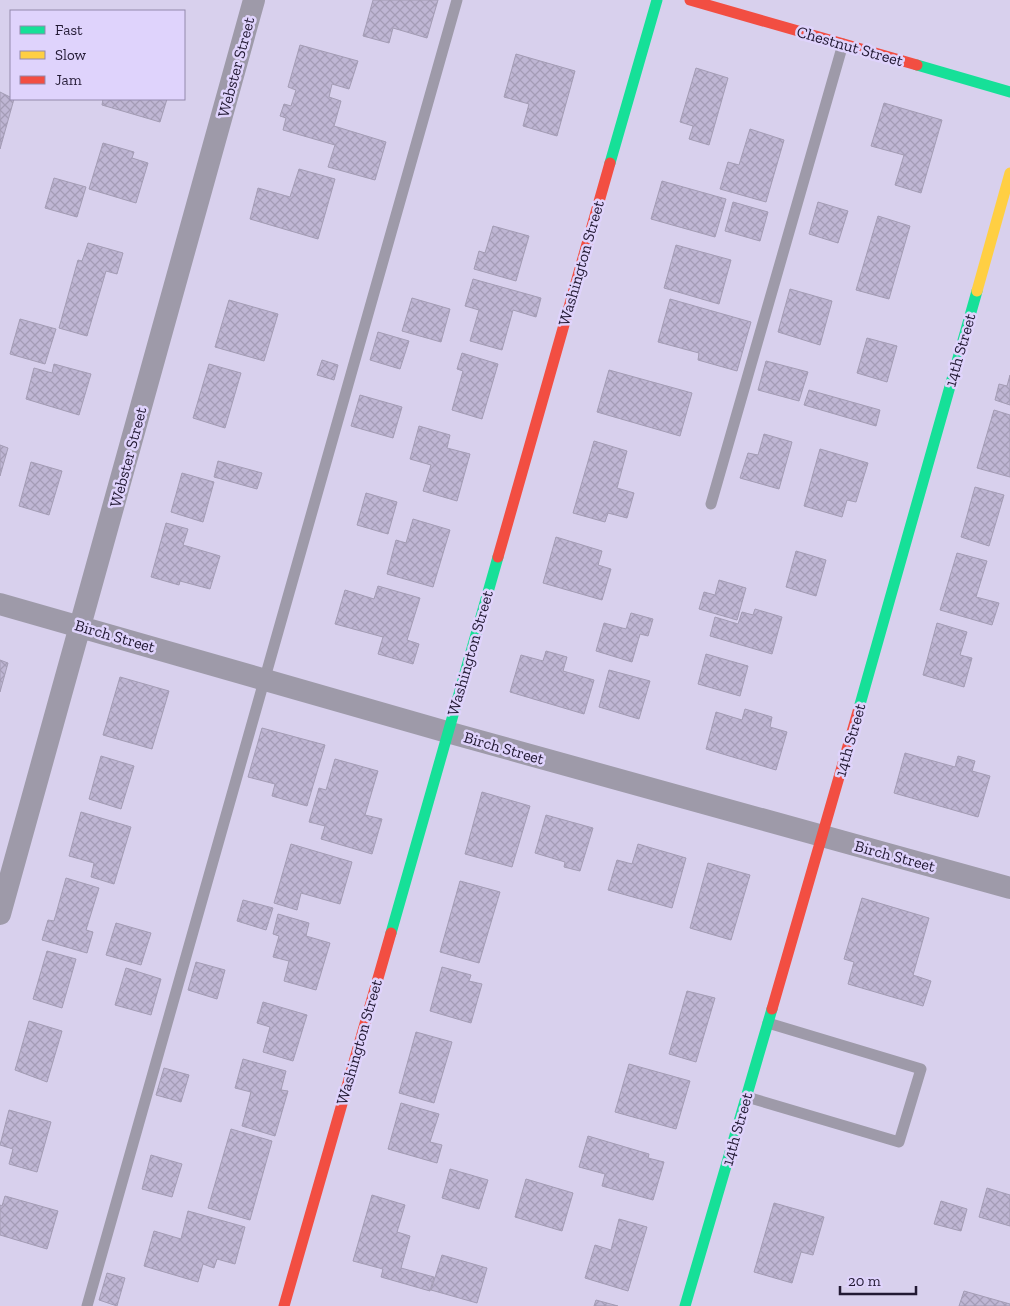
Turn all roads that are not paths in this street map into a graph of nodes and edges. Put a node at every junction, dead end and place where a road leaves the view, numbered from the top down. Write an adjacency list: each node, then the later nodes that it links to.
1 (254, 0): 10 (street, Webster Street)
2 (457, 0): 11 (lane)
3 (657, 0): 12 (street, Washington Street)
4 (690, 0): 5 (street, Chestnut Street)
5 (844, 44): 6 (street, Chestnut Street); 8 (lane)
6 (1010, 92)
7 (1010, 173): 13 (street, 14th Street)
8 (711, 504)
9 (0, 604): 10 (street, Birch Street)
10 (81, 626): 11 (street, Birch Street); 15 (street, Webster Street)
11 (264, 679): 12 (street, Birch Street); 18 (lane)
12 (447, 732): 13 (street, Birch Street); 19 (street, Washington Street)
13 (823, 837): 14 (street, Birch Street); 16 (street, 14th Street)
14 (1010, 888)
15 (0, 914)
16 (768, 1024): 17 (street, 14th Street); 17 (lane)
17 (747, 1096): 20 (street, 14th Street)
18 (87, 1306)
19 (284, 1306)
20 (685, 1306)

